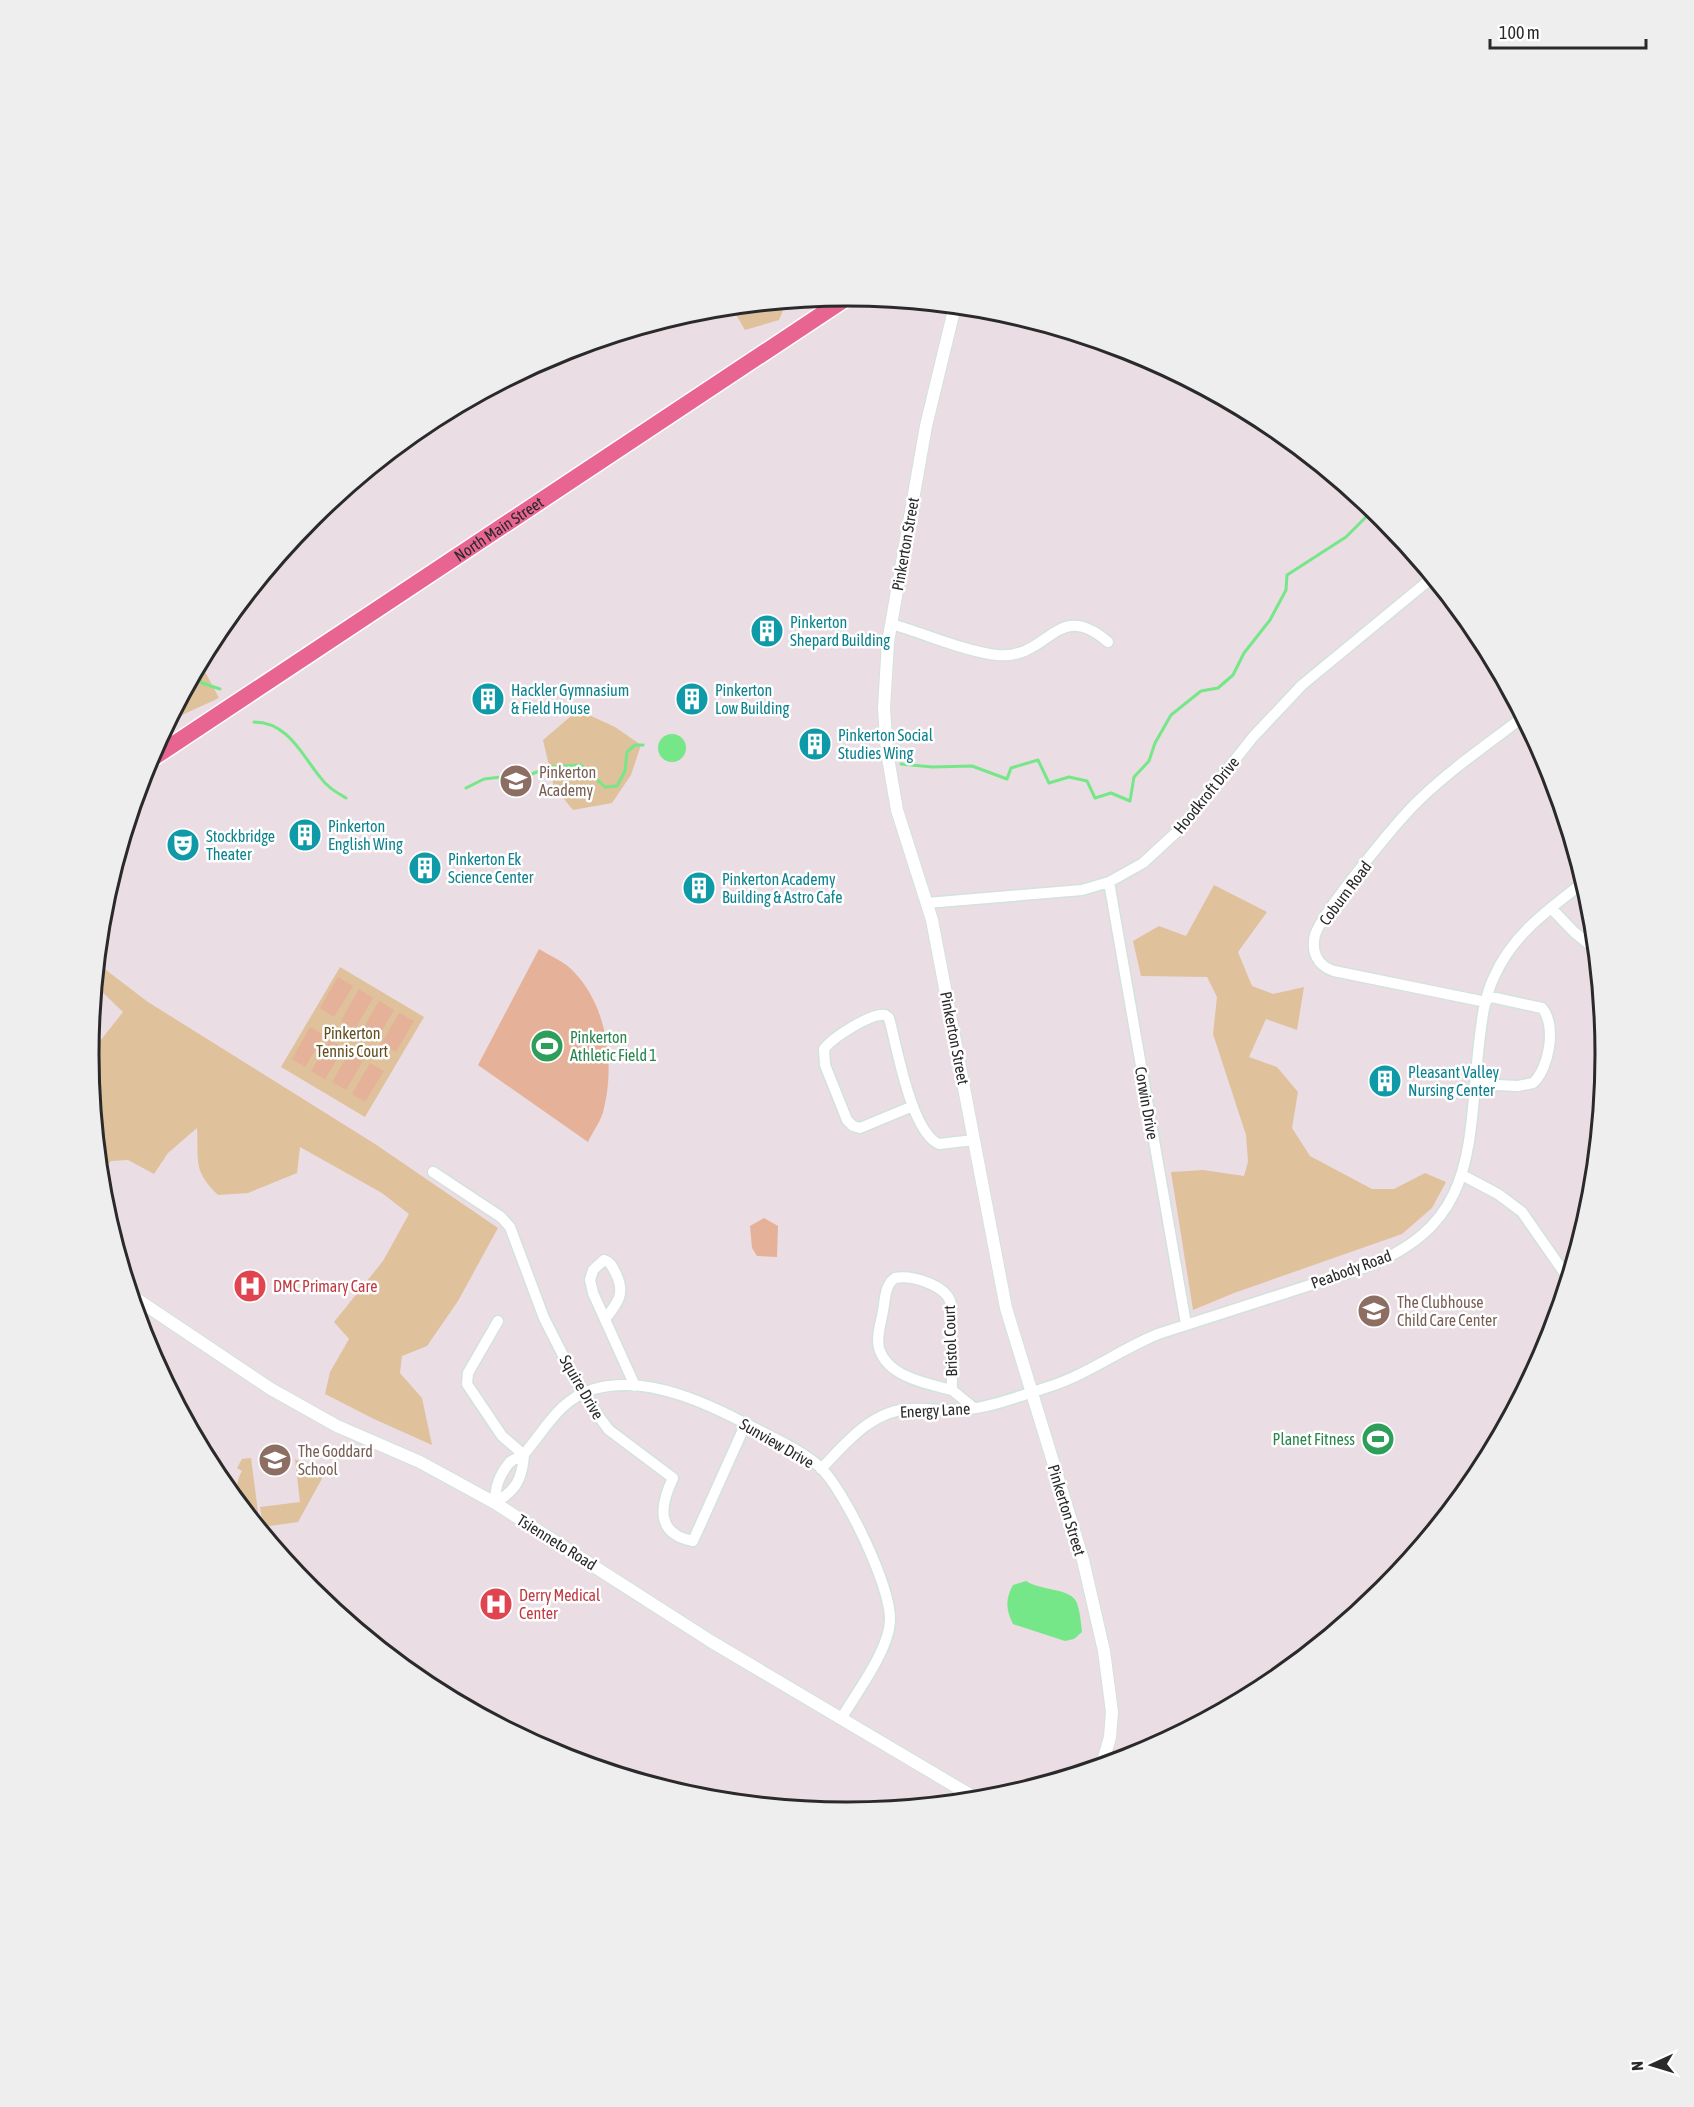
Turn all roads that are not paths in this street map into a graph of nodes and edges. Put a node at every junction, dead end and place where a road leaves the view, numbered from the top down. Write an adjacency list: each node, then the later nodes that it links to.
1 (834, 306): 7 (main road, North Main Street)
2 (953, 313): 4 (street, Pinkerton Street)
3 (1427, 582): 8 (street, Hoodkroft Drive)
4 (891, 624): 5 (street); 10 (street, Pinkerton Street)
5 (1108, 642)
6 (1517, 721): 13 (street, Coburn Road)
7 (163, 751)
8 (1109, 882): 10 (street, Hoodkroft Drive); 23 (street, Corwin Drive)
9 (1576, 888): 11 (street, Peabody Road)
10 (927, 903): 16 (street, Pinkerton Street)
11 (1551, 908): 12 (street); 13 (street, Peabody Road)
12 (1587, 942)
13 (1486, 999): 14 (street, Peabody Road); 14 (street, Coburn Road)
14 (1475, 1084): 18 (street, Peabody Road)
15 (913, 1106): 15 (street); 16 (street)
16 (974, 1140): 26 (street, Pinkerton Street)
17 (433, 1173): 27 (street, Squire Drive)
18 (1462, 1175): 19 (street); 23 (street, Peabody Road)
19 (1563, 1270)
20 (142, 1303): 32 (street, Tsienneto Road)
21 (604, 1319): 21 (street); 24 (street)
22 (498, 1321): 30 (street)
23 (1186, 1323): 26 (street, Peabody Road)
24 (635, 1386): 27 (street, Sunview Drive); 29 (street, Sunview Drive)
25 (952, 1390): 25 (street, Bristol Court); 28 (street, Bristol Court)
26 (1031, 1392): 28 (street, Energy Lane); 34 (street, Pinkerton Street)
27 (585, 1393): 29 (street, Squire Drive); 30 (street, Sunview Drive)
28 (974, 1408): 31 (street, Energy Lane)
29 (746, 1424): 31 (street, Sunview Drive)
30 (524, 1455): 32 (street, Sunview Drive); 32 (street, Sunview Drive)
31 (821, 1469): 33 (street, Sunview Drive)
32 (495, 1503): 33 (street, Tsienneto Road)
33 (841, 1719): 35 (street, Tsienneto Road)
34 (1105, 1755)
35 (965, 1792)

